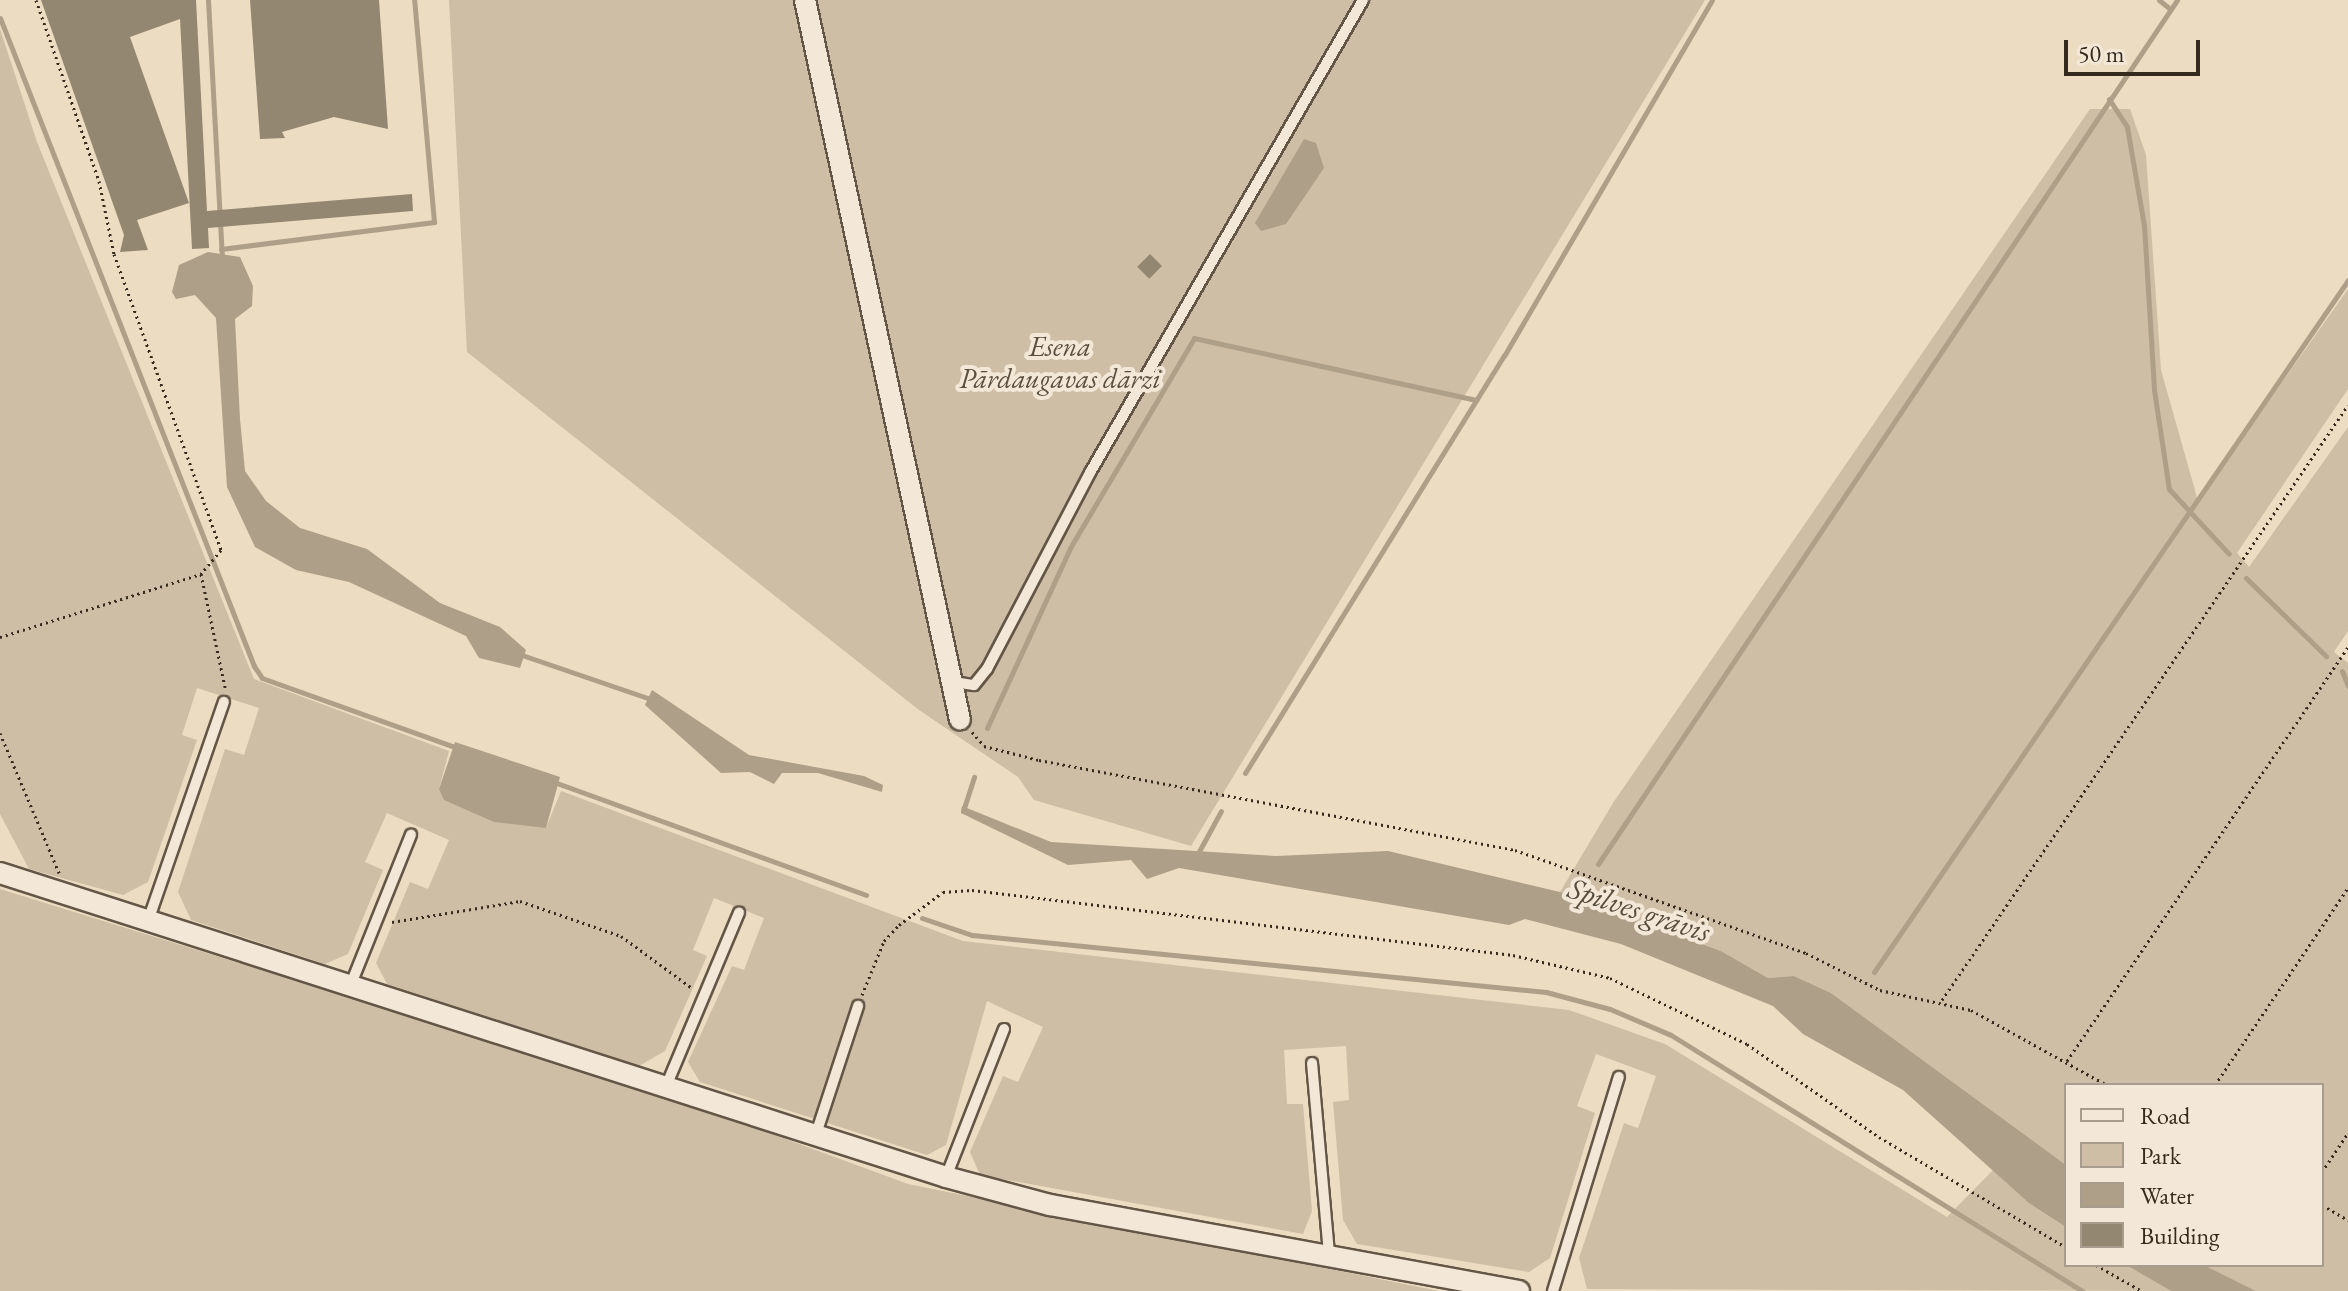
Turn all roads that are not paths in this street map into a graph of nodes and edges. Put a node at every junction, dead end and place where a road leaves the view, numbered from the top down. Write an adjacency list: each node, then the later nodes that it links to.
1 (805, 0): 3 (street)
2 (1363, 0): 3 (lane)
3 (954, 682): 5 (street)
4 (224, 702): 9 (lane)
5 (960, 720)
6 (411, 835): 10 (lane)
7 (0, 873): 9 (street)
8 (739, 913): 15 (lane)
9 (148, 921): 10 (street)
10 (351, 984): 15 (street)
11 (858, 1006): 16 (lane)
12 (1004, 1029): 17 (lane)
13 (1312, 1063): 18 (lane)
14 (1619, 1077): 20 (lane)
15 (667, 1084): 16 (street)
16 (816, 1134): 17 (street)
17 (946, 1177): 18 (street)
18 (1329, 1255): 19 (street)
19 (1519, 1291)
20 (1553, 1291)

